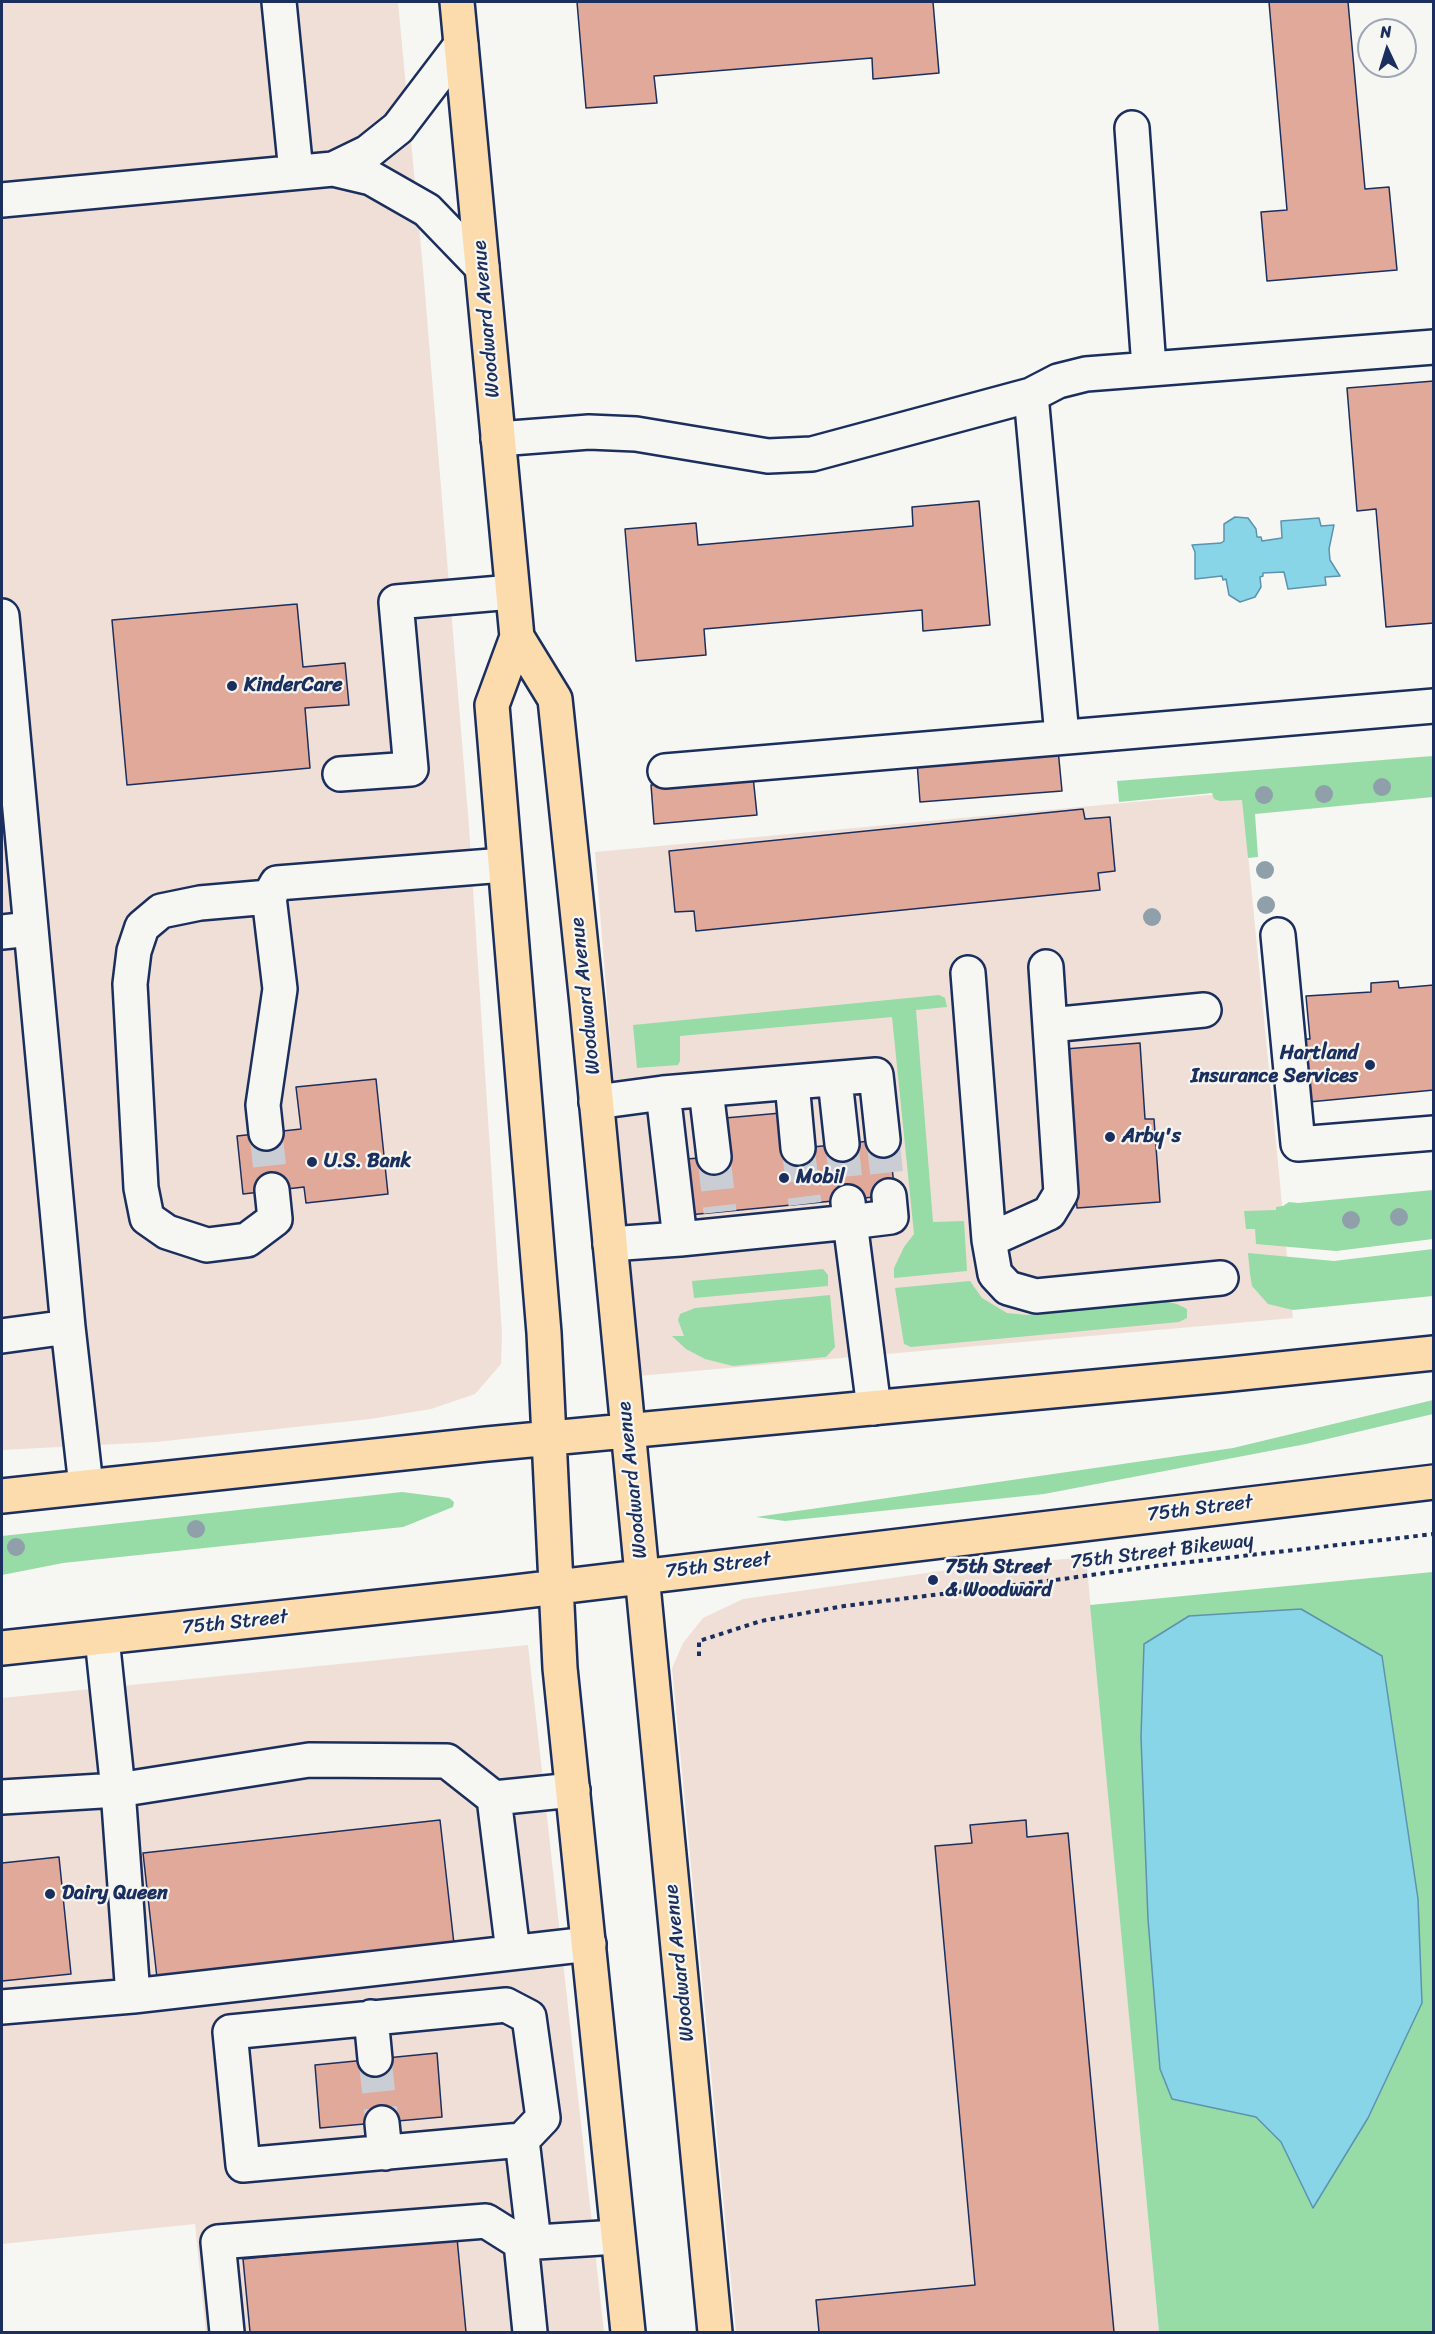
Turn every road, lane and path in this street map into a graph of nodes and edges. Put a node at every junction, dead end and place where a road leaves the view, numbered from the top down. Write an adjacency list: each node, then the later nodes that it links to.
1 (279, 2): 6 (street)
2 (457, 2): 3 (main road, Woodward Avenue)
3 (461, 45): 5 (street); 8 (main road, Woodward Avenue)
4 (1132, 128): 10 (street)
5 (333, 169): 6 (street); 8 (street)
6 (296, 172): 7 (street)
7 (2, 200)
8 (482, 267): 12 (main road, Woodward Avenue)
9 (1434, 347): 10 (street)
10 (1149, 368): 11 (street)
11 (1031, 395): 12 (street); 17 (street)
12 (498, 439): 13 (main road, Woodward Avenue)
13 (512, 592): 15 (main road, Woodward Avenue); 19 (street)
14 (2, 616): 22 (street)
15 (517, 637): 20 (main road, Woodward Avenue); 32 (main road, Woodward Avenue)
16 (1434, 705): 17 (street)
17 (1062, 736): 18 (street)
18 (664, 771)
19 (340, 774)
20 (504, 865): 21 (street); 51 (main road, Woodward Avenue)
21 (269, 897): 33 (street); 39 (street)
22 (16, 930): 46 (street)
23 (1278, 935): 34 (street)
24 (1046, 967): 27 (street)
25 (968, 973): 43 (street)
26 (1204, 1010): 27 (street)
27 (1050, 1024): 43 (street)
28 (835, 1080): 29 (street); 35 (street); 36 (street)
29 (792, 1083): 30 (street); 37 (street)
30 (706, 1090): 31 (street); 38 (street)
31 (663, 1093): 32 (street); 42 (street)
32 (596, 1102): 44 (main road, Woodward Avenue)
33 (266, 1133)
34 (1434, 1133)
35 (883, 1140)
36 (842, 1144)
37 (798, 1148)
38 (714, 1157)
39 (272, 1190)
40 (889, 1196): 41 (street)
41 (849, 1211): 42 (street); 49 (street)
42 (680, 1239): 44 (street)
43 (988, 1240): 45 (street)
44 (610, 1244): 50 (main road, Woodward Avenue)
45 (1221, 1278)
46 (68, 1327): 47 (street); 53 (street)
47 (2, 1336)
48 (1434, 1353): 49 (main road)
49 (874, 1408): 50 (main road)
50 (628, 1432): 51 (main road); 56 (main road, Woodward Avenue)
51 (548, 1439): 53 (main road); 57 (main road, Woodward Avenue)
52 (1434, 1482): 56 (main road, 75th Street)
53 (86, 1486): 54 (main road)
54 (2, 1496)
55 (1434, 1534): 60 (path, 75th Street Bikeway)
56 (642, 1576): 57 (main road, 75th Street); 77 (main road, Woodward Avenue)
57 (556, 1586): 58 (main road, 75th Street); 62 (main road, Woodward Avenue)
58 (102, 1638): 59 (main road, 75th Street); 61 (street)
59 (2, 1648)
60 (699, 1656)
61 (118, 1790): 63 (street); 64 (street); 67 (street)
62 (573, 1790): 64 (street); 65 (main road, Woodward Avenue)
63 (2, 1797)
64 (494, 1798): 66 (street)
65 (589, 1944): 66 (street); 72 (main road, Woodward Avenue)
66 (513, 1952): 67 (street)
67 (134, 1996): 68 (street)
68 (2, 2007)
69 (371, 2017): 70 (street); 71 (street); 71 (street)
70 (375, 2059)
71 (522, 2140): 73 (street)
72 (617, 2237): 73 (street); 76 (main road, Woodward Avenue)
73 (528, 2242): 74 (street); 75 (street)
74 (227, 2332)
75 (530, 2332)
76 (628, 2332)
77 (716, 2332)

